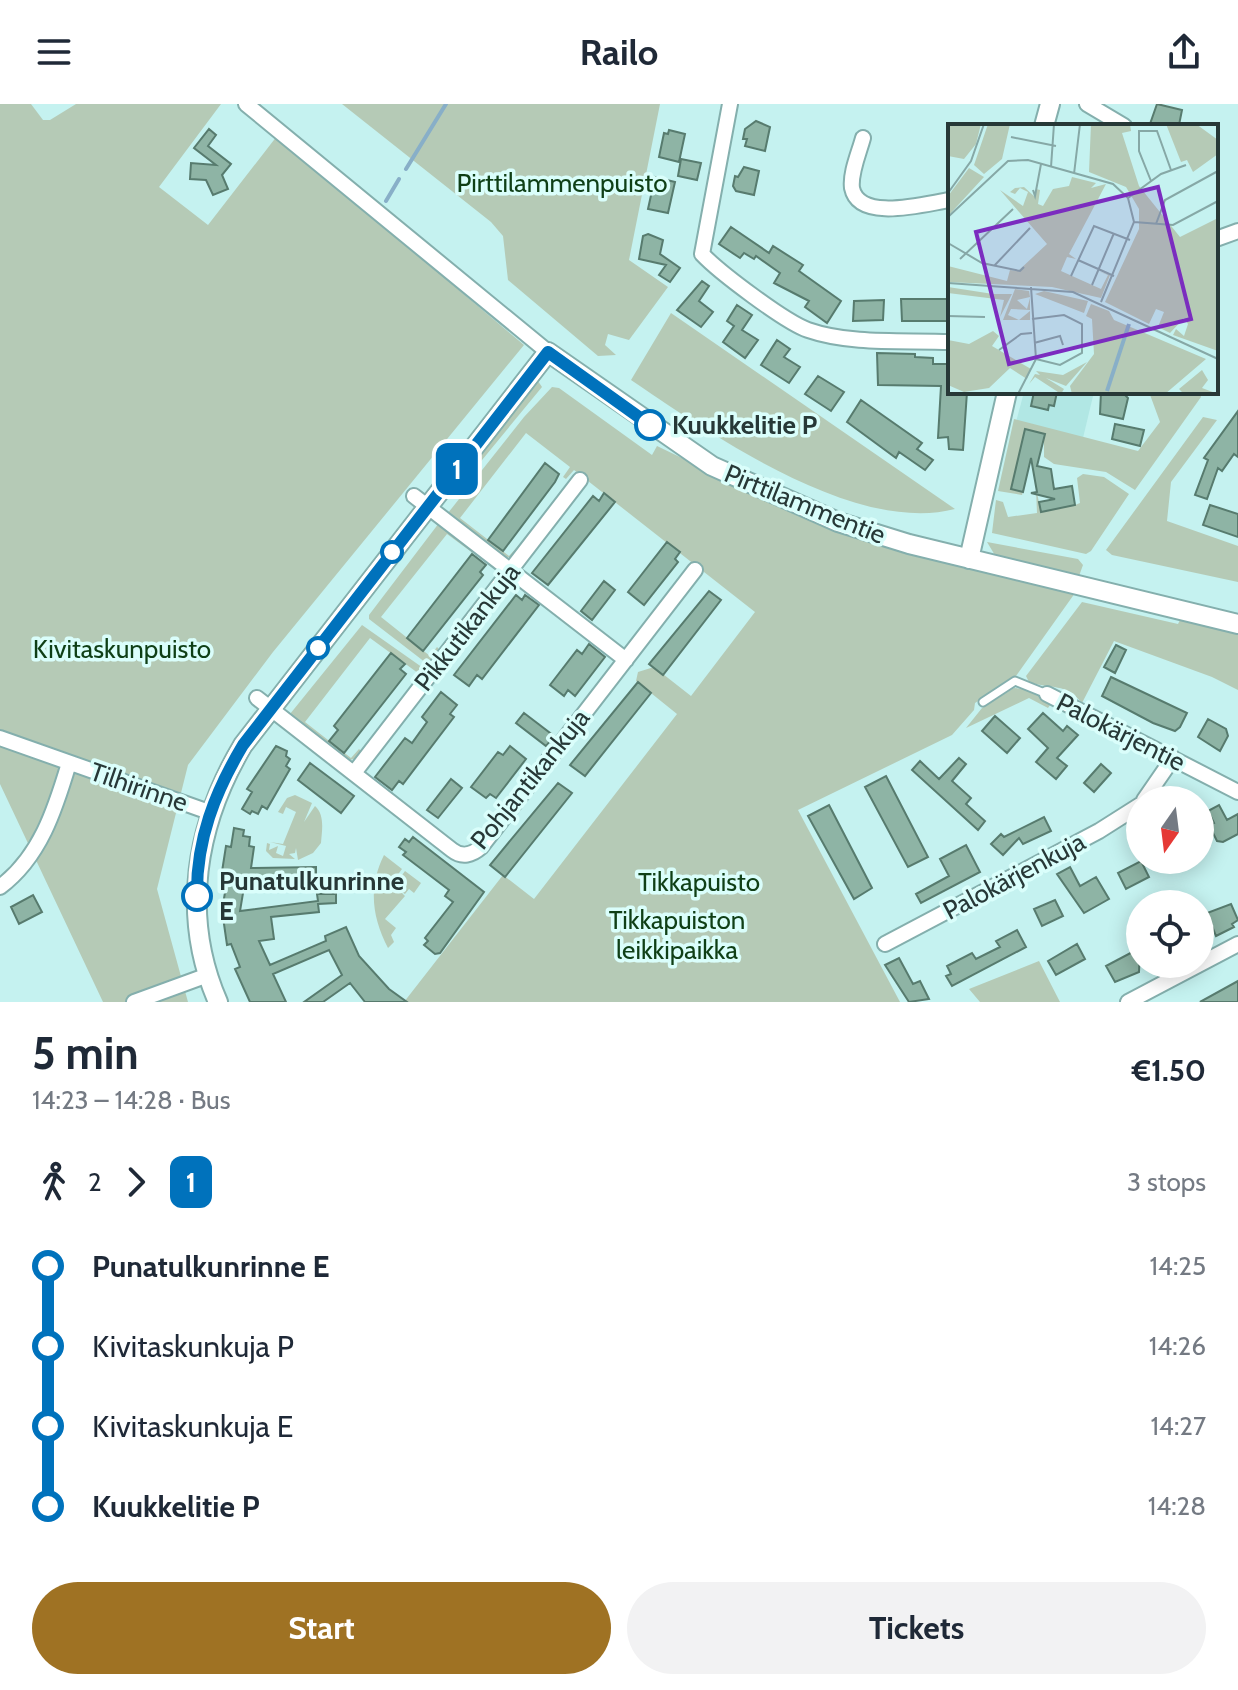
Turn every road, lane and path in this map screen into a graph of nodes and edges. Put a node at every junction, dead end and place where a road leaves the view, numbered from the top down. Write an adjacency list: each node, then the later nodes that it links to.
1 (246, 104): 12 (street, Pirttilammentie)
2 (730, 104): 11 (street)
3 (1050, 104): 5 (street)
4 (1087, 104): 6 (street)
5 (1045, 124)
6 (1121, 124)
7 (863, 138): 8 (street)
8 (948, 200)
9 (1238, 231): 10 (street)
10 (1218, 238)
11 (948, 342)
12 (548, 352): 15 (street); 16 (street, Pirttilammentie)
13 (1007, 394): 16 (street)
14 (580, 480): 18 (street, Pikkutikankuja)
15 (421, 501): 18 (street); 23 (street)
16 (969, 559): 19 (street, Pirttilammentie)
17 (695, 570): 20 (street, Pohjantikankuja)
18 (510, 571): 20 (street); 27 (street, Pikkutikankuja)
19 (1238, 624)
20 (626, 660): 27 (street, Pohjantikankuja)
21 (1047, 694): 22 (lane); 25 (street, Palokärjentie)
22 (983, 702)
23 (264, 703): 27 (street, Pohjantikankuja); 30 (street)
24 (0, 738): 26 (street, Tilhirinne)
25 (1173, 758): 28 (street); 29 (street, Palokärjentie)
26 (69, 763): 30 (street, Tilhirinne); 32 (street, Tilhirinne)
27 (354, 773)
28 (1154, 786)
29 (1238, 792)
30 (209, 812): 35 (street)
31 (1126, 814): 33 (street, Palokärjenkuja)
32 (0, 887)
33 (885, 944)
34 (1238, 944): 38 (street)
35 (208, 975): 36 (street); 37 (street)
36 (134, 1002)
37 (218, 1002)
38 (1128, 1002)

